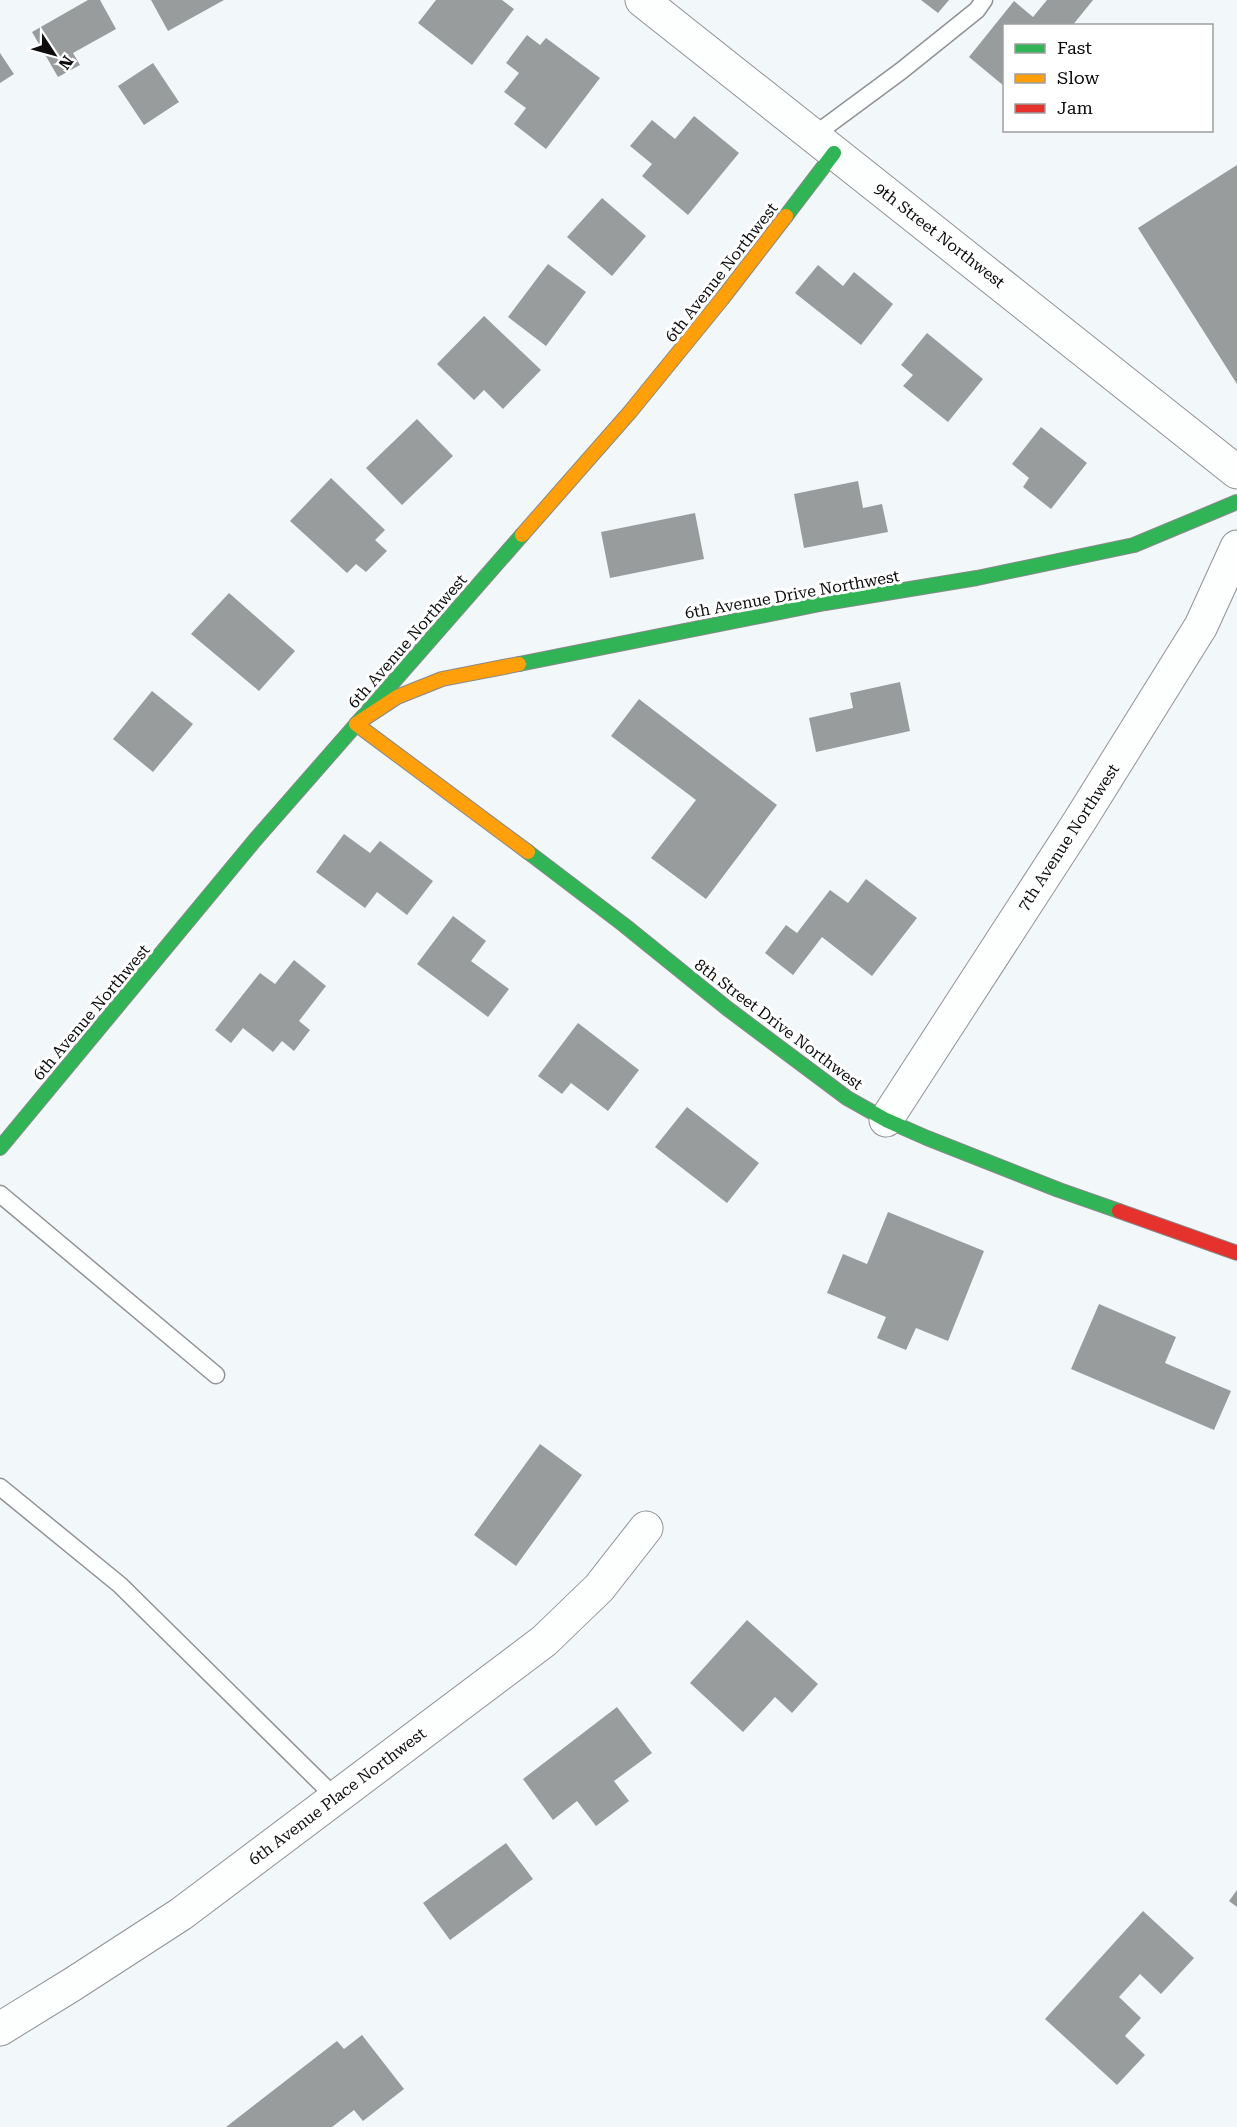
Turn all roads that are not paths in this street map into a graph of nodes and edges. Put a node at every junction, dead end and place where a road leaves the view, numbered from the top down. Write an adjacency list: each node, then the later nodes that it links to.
1 (642, 0): 3 (street, 9th Street Northwest)
2 (984, 0): 3 (lane)
3 (823, 145): 4 (street, 9th Street Northwest); 7 (street, 6th Avenue Northwest)
4 (1237, 472)
5 (1237, 502): 7 (street, 6th Avenue Drive Northwest)
6 (1237, 547): 8 (street, 7th Avenue Northwest)
7 (356, 724): 8 (street, 8th Street Drive Northwest); 9 (street, 6th Avenue Northwest)
8 (886, 1120): 11 (street, 8th Street Drive Northwest)
9 (0, 1148)
10 (0, 1194): 12 (lane)
11 (1237, 1253)
12 (216, 1375)
13 (0, 1487): 15 (lane)
14 (646, 1528): 15 (street, 6th Avenue Place Northwest)
15 (335, 1797): 16 (street, 6th Avenue Place Northwest)
16 (0, 2029)

